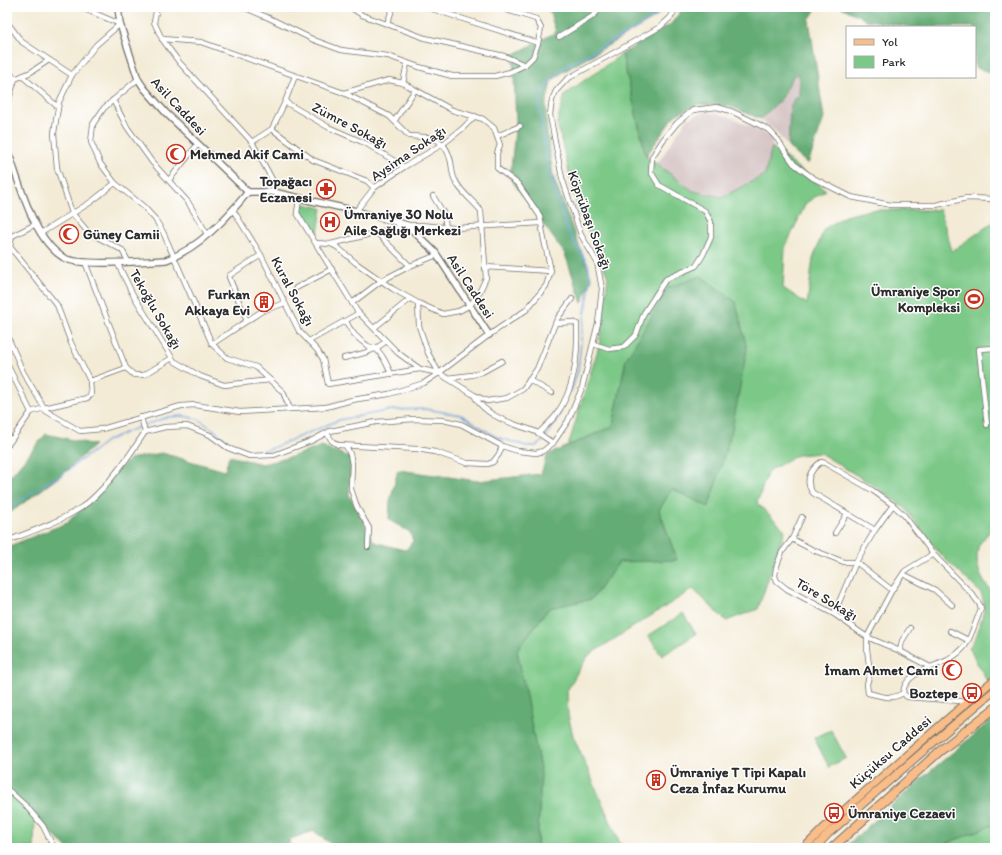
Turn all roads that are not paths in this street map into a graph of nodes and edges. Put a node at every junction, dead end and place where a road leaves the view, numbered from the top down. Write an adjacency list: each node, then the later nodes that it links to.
1 (80, 7): 12 (street)
2 (118, 7): 12 (street, Asil Caddesi)
3 (157, 7): 15 (street)
4 (243, 7): 18 (street)
5 (350, 7): 13 (street)
6 (393, 7): 13 (street)
7 (426, 7): 16 (street)
8 (497, 7): 16 (street)
9 (602, 7): 14 (street)
10 (677, 7): 92 (street, Köprübaşı Sokağı)
11 (7, 22): 17 (street)
12 (120, 24): 21 (street); 25 (street, Asil Caddesi)
13 (387, 24): 19 (street)
14 (559, 37)
15 (162, 39): 23 (street); 38 (street)
16 (538, 43): 19 (street)
17 (50, 60): 21 (street); 22 (street)
18 (407, 63): 19 (street); 26 (street)
19 (526, 65)
20 (7, 69): 24 (street)
21 (72, 75): 32 (street)
22 (22, 76): 24 (street); 32 (street)
23 (295, 76): 28 (street); 30 (street)
24 (15, 79): 31 (street)
25 (138, 79): 29 (street); 39 (street, Asil Caddesi)
26 (403, 83): 27 (street); 28 (street)
27 (415, 90): 33 (street); 34 (street)
28 (344, 92): 34 (street)
29 (112, 100): 43 (street); 44 (street)
30 (285, 102): 36 (street); 42 (street, Zümre Sokağı)
31 (7, 105)
32 (58, 107): 53 (street)
33 (474, 116): 37 (street); 40 (street, Aysima Sokağı)
34 (395, 120): 40 (street)
35 (520, 126): 37 (street)
36 (272, 129): 38 (street); 45 (street)
37 (497, 136): 54 (street)
38 (252, 142): 47 (street)
39 (198, 144): 43 (street); 46 (street, Asil Caddesi)
40 (443, 144): 42 (street, Aysima Sokağı); 58 (street)
41 (7, 154): 55 (street)
42 (404, 168): 45 (street, Aysima Sokağı)
43 (169, 180): 61 (street)
44 (115, 183): 53 (street); 66 (street)
45 (374, 188): 52 (street, Aysima Sokağı)
46 (248, 192): 47 (street, Asil Caddesi); 51 (street)
47 (273, 192): 49 (street, Asil Caddesi)
48 (433, 196): 57 (street)
49 (299, 199): 52 (street, Asil Caddesi); 62 (street)
50 (995, 199): 92 (street)
51 (233, 210): 61 (street); 64 (street, Kural Sokağı)
52 (356, 211): 56 (street, Asil Caddesi)
53 (72, 213): 59 (street); 67 (street)
54 (541, 223): 58 (street); 73 (street)
55 (36, 224): 59 (street); 106 (street)
56 (407, 226): 57 (street); 60 (street); 65 (street, Asil Caddesi)
57 (446, 227): 58 (street)
58 (483, 227): 71 (street)
59 (41, 233): 68 (street)
60 (377, 233): 63 (street); 70 (street)
61 (207, 234): 66 (street)
62 (316, 243): 63 (street); 72 (street)
63 (331, 244): 74 (street)
64 (261, 255): 78 (street, Kural Sokağı); 83 (street)
65 (437, 255): 70 (street); 81 (street, Asil Caddesi)
66 (173, 257): 67 (street); 91 (street)
67 (128, 261): 69 (street)
68 (85, 262): 69 (street); 99 (street)
69 (117, 262): 95 (street, Tekoğlu Sokağı)
70 (410, 266): 74 (street)
71 (485, 267): 73 (street); 81 (street)
72 (332, 269): 75 (street); 79 (street)
73 (551, 271): 88 (street)
74 (381, 281): 76 (street); 79 (street)
75 (296, 288)
76 (410, 299): 80 (street); 86 (street)
77 (572, 299): 85 (street)
78 (285, 303): 83 (street); 89 (street, Kural Sokağı)
79 (352, 303): 82 (street)
80 (418, 303): 81 (street); 101 (street)
81 (470, 305): 88 (street, Asil Caddesi)
82 (359, 313): 84 (street); 86 (street)
83 (247, 321): 91 (street)
84 (346, 321): 89 (street); 94 (street)
85 (556, 323): 105 (street); 117 (street)
86 (374, 328): 90 (street)
87 (7, 335): 109 (street)
88 (489, 335): 101 (street)
89 (309, 341): 102 (street, Kural Sokağı)
90 (386, 341): 94 (street); 100 (street)
91 (212, 344): 104 (street)
92 (593, 344): 119 (street, Köprübaşı Sokağı)
93 (995, 348): 113 (street)
94 (376, 349): 96 (street); 102 (street)
95 (172, 358): 99 (street); 104 (street, Tekoğlu Sokağı)
96 (344, 358)
97 (502, 361): 103 (street)
98 (7, 364): 111 (street)
99 (126, 368): 106 (street)
100 (420, 369): 101 (street); 102 (street)
101 (439, 373): 103 (street); 110 (street)
102 (391, 374)
103 (447, 378): 108 (street)
104 (271, 380): 110 (street)
105 (529, 380): 107 (street); 108 (street)
106 (90, 381): 109 (street)
107 (552, 393)
108 (474, 395): 117 (street)
109 (44, 408): 111 (street); 112 (street)
110 (290, 409): 112 (street)
111 (31, 412): 118 (street)
112 (141, 417): 114 (street)
113 (987, 424)
114 (144, 428): 115 (street, Köprübaşı Sokağı); 129 (street)
115 (327, 433): 121 (street); 122 (street, Köprübaşı Sokağı)
116 (7, 434): 118 (street)
117 (540, 434): 119 (street)
118 (10, 441): 120 (street)
119 (553, 443): 122 (street, Köprübaşı Sokağı)
120 (7, 446)
121 (346, 446): 122 (street); 130 (street)
122 (502, 446)
123 (893, 505): 124 (street); 126 (street); 131 (street)
124 (847, 514): 126 (street); 127 (street)
125 (802, 517): 128 (street, Töre Sokağı)
126 (875, 530): 132 (street)
127 (835, 533)
128 (792, 539): 132 (street); 136 (street, Töre Sokağı)
129 (7, 540)
130 (368, 547)
131 (933, 554): 133 (street); 140 (street)
132 (856, 562): 134 (street); 136 (street)
133 (903, 574): 134 (street); 135 (street)
134 (892, 590): 139 (street)
135 (952, 605)
136 (834, 614): 139 (street, Töre Sokağı)
137 (910, 628): 141 (street)
138 (950, 631): 140 (street)
139 (867, 637): 141 (street, Töre Sokağı); 145 (street)
140 (968, 640): 142 (street)
141 (900, 651): 142 (street, Töre Sokağı)
142 (930, 667): 145 (street)
143 (995, 679): 146 (main road, Küçüksu Caddesi)
144 (995, 690): 148 (main road, Küçüksu Caddesi)
145 (903, 693): 146 (street)
146 (965, 704): 148 (main road); 150 (main road, Küçüksu Caddesi)
147 (995, 708): 155 (highway)
148 (971, 710): 154 (main road, Küçüksu Caddesi)
149 (7, 789): 151 (street)
150 (811, 841): 152 (main road); 153 (main road, Küçüksu Caddesi)
151 (53, 847)
152 (799, 848)
153 (804, 848)
154 (815, 848)
155 (832, 848)

